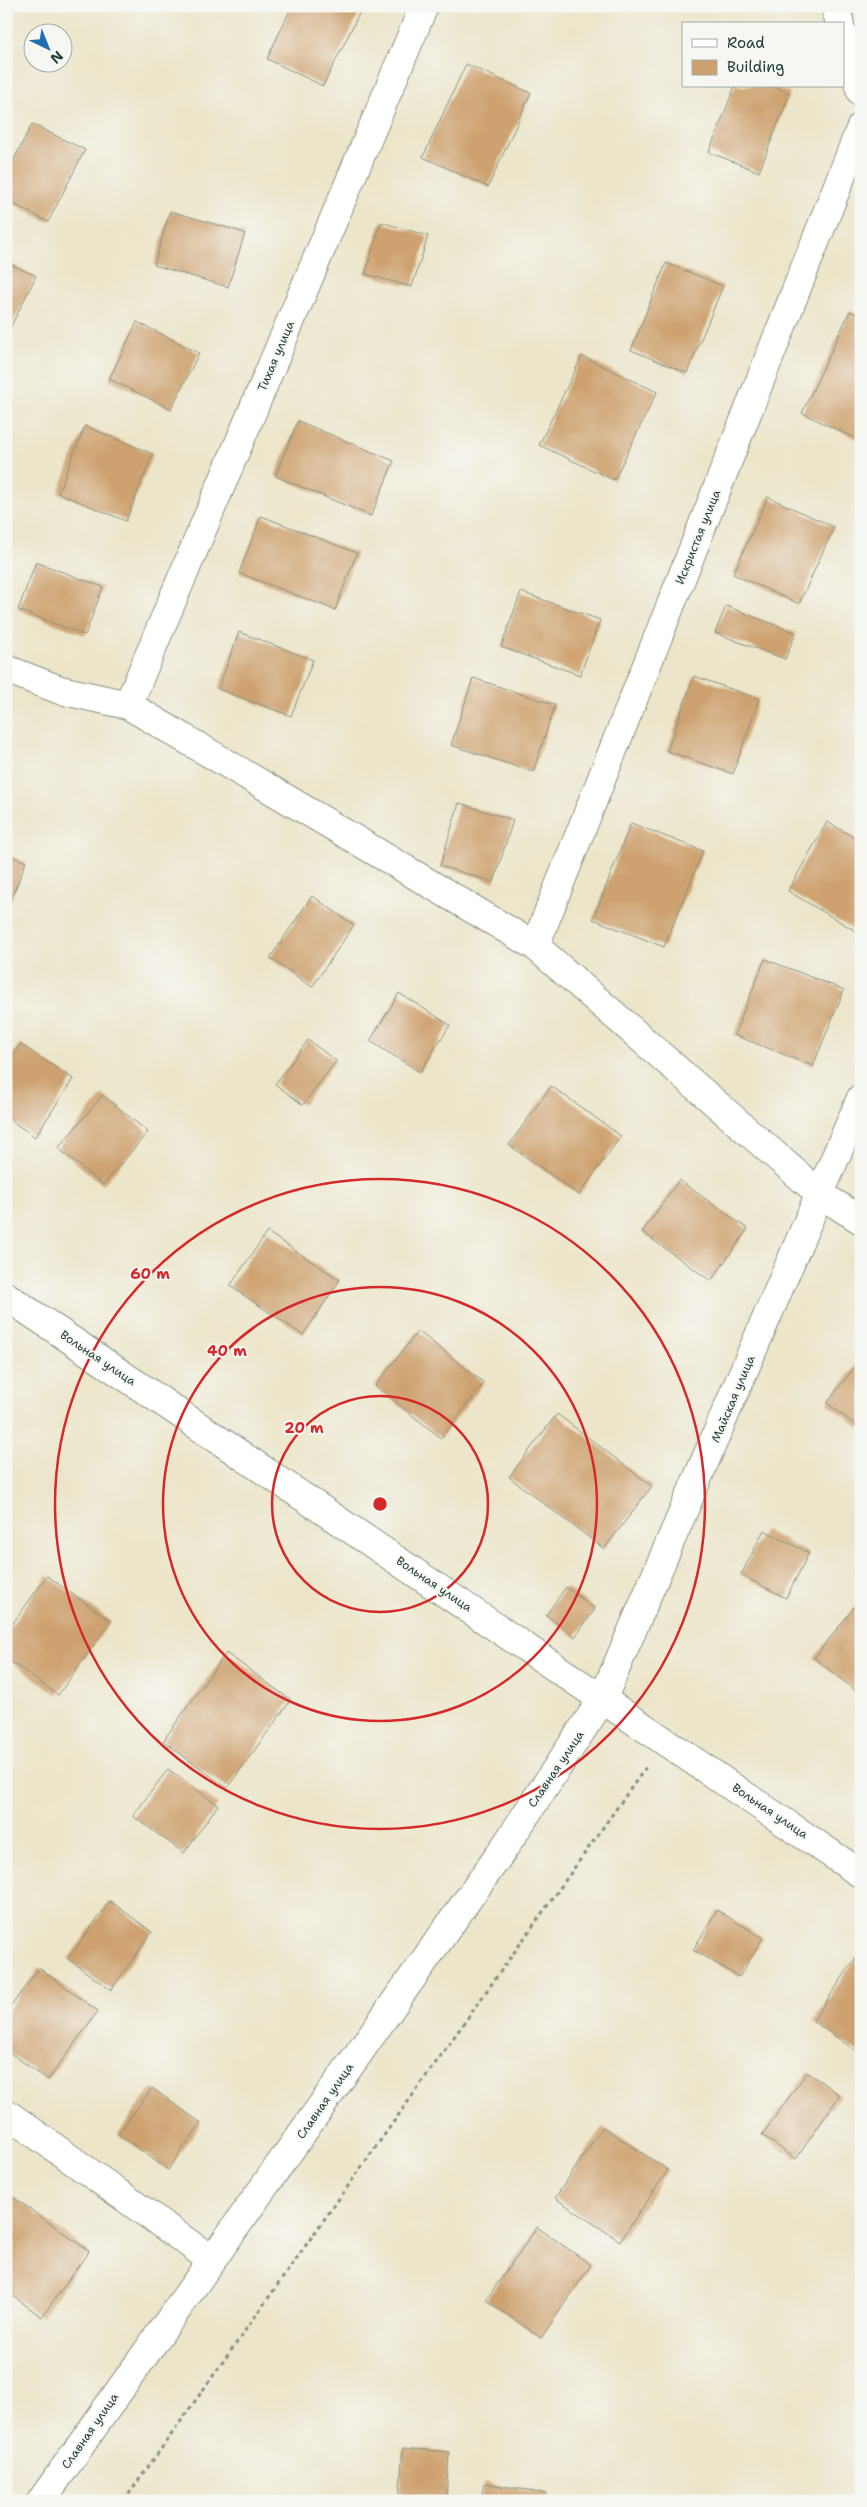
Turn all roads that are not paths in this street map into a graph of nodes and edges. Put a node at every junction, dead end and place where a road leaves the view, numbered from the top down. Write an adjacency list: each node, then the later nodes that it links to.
1 (424, 6): 8 (street, Тихая улица)
2 (835, 6): 3 (street)
3 (839, 22)
4 (844, 36): 5 (street)
5 (861, 92)
6 (861, 127): 9 (street, Искристая улица)
7 (6, 669): 8 (street)
8 (128, 705): 9 (street)
9 (535, 946): 11 (street)
10 (861, 1098): 11 (street, Майская улица)
11 (821, 1195): 12 (street); 14 (street, Майская улица)
12 (861, 1220)
13 (6, 1296): 14 (street, Вольная улица)
14 (603, 1698): 15 (street, Вольная улица); 17 (street, Славная улица)
15 (861, 1874)
16 (6, 2113): 17 (street)
17 (212, 2260): 18 (street, Славная улица)
18 (41, 2501)

